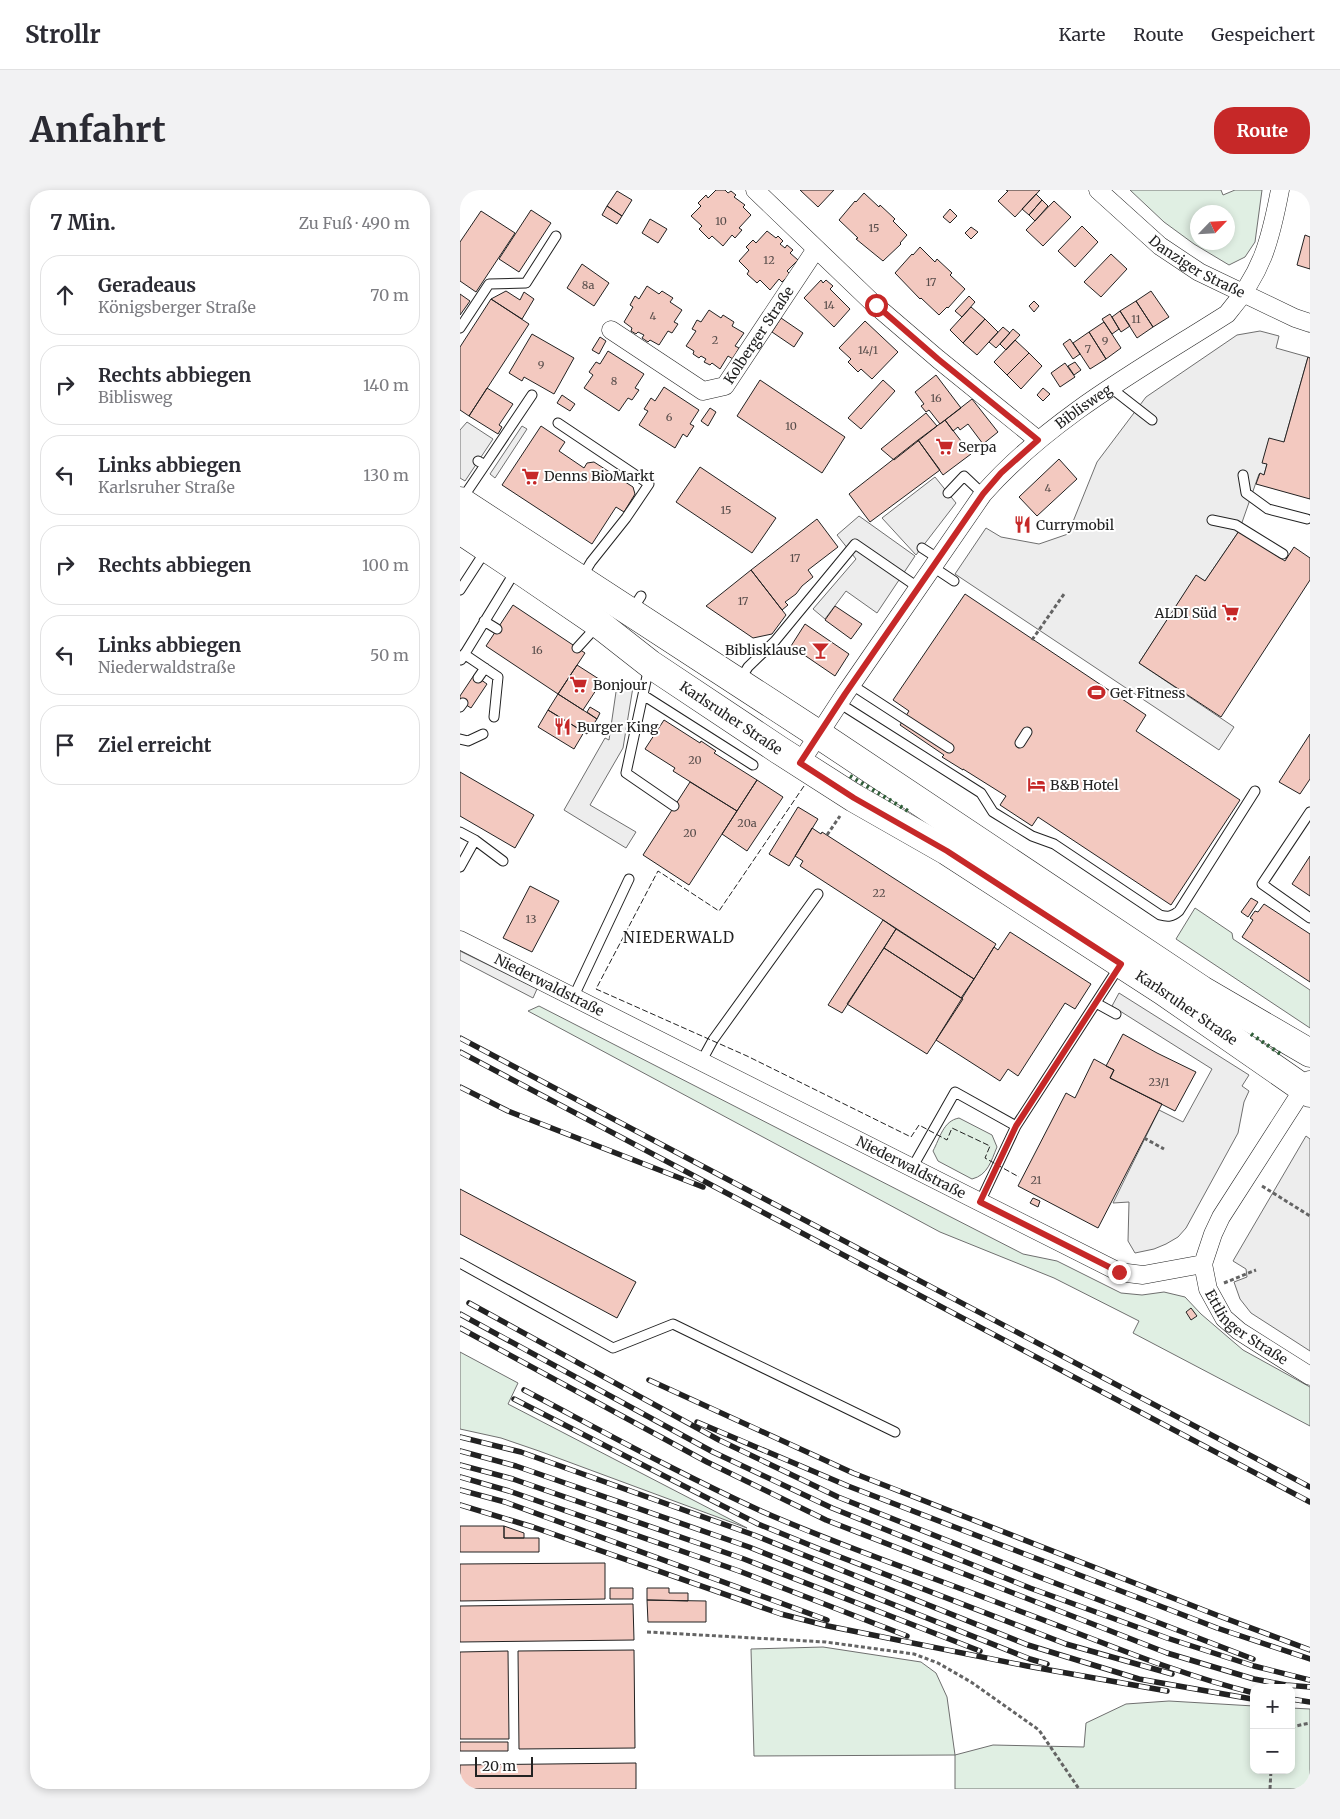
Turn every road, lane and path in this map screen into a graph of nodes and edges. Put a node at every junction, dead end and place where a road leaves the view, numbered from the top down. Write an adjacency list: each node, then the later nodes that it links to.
1 (755, 190): 5 (street)
2 (1098, 190): 6 (street, Danziger Straße)
3 (1280, 190): 6 (street, Biblisweg)
4 (556, 236): 8 (lane)
5 (816, 249): 9 (street, Kolberger Straße); 14 (street)
6 (1244, 294): 7 (street, Danziger Straße); 10 (street, Biblisweg)
7 (1310, 323)
8 (460, 328)
9 (611, 330)
10 (1111, 388): 12 (lane); 14 (street, Biblisweg)
11 (532, 395): 18 (lane)
12 (1152, 420)
13 (558, 423): 27 (lane)
14 (1038, 440): 17 (street, Biblisweg)
15 (1243, 475): 19 (lane)
16 (948, 493): 17 (lane)
17 (983, 494): 25 (street, Biblisweg)
18 (460, 501): 27 (main road, Karlsruher Straße)
19 (1307, 519)
20 (1212, 520): 24 (lane)
21 (460, 530): 22 (main road, Karlsruher Straße)
22 (487, 548): 26 (main road, Karlsruher Straße); 30 (lane)
23 (922, 548): 25 (lane)
24 (1283, 554)
25 (936, 563): 28 (lane); 29 (street, Biblisweg)
26 (517, 568): 32 (lane); 33 (main road, Karlsruher Straße)
27 (581, 579): 41 (main road, Karlsruher Straße)
28 (954, 581)
29 (919, 588): 41 (lane); 42 (street, Biblisweg)
30 (460, 590)
31 (1064, 594): 35 (path)
32 (484, 621): 34 (lane); 37 (lane)
33 (598, 624): 36 (lane); 38 (main road, Karlsruher Straße)
34 (497, 629)
35 (1032, 640)
36 (577, 648)
37 (462, 657): 39 (lane)
38 (650, 664): 43 (lane); 52 (main road, Karlsruher Straße)
39 (485, 668): 40 (lane); 45 (lane)
40 (478, 678)
41 (738, 682): 48 (main road, Karlsruher Straße)
42 (852, 685): 44 (street, Biblisweg); 51 (lane)
43 (643, 695): 53 (lane); 55 (lane)
44 (839, 703): 48 (street, Biblisweg); 54 (lane)
45 (494, 717)
46 (1027, 732): 50 (lane)
47 (482, 734): 49 (lane)
48 (818, 734): 52 (street, Biblisweg); 69 (main road, Karlsruher Straße)
49 (460, 739)
50 (1020, 743)
51 (949, 748)
52 (800, 763): 65 (main road, Karlsruher Straße)
53 (753, 765)
54 (1255, 791)
55 (674, 806)
56 (1310, 812): 63 (lane)
57 (460, 832): 58 (lane)
58 (475, 840): 59 (lane); 60 (lane)
59 (503, 861)
60 (460, 867)
61 (629, 879): 66 (lane)
62 (818, 894): 70 (lane)
63 (1310, 918)
64 (460, 940): 66 (street, Niederwaldstraße)
65 (1121, 964): 67 (lane); 71 (main road, Karlsruher Straße)
66 (573, 998): 70 (street, Niederwaldstraße)
67 (1096, 1003): 68 (lane); 72 (lane)
68 (1116, 1014)
69 (1310, 1054)
70 (701, 1062): 75 (street, Niederwaldstraße)
71 (1308, 1086): 76 (street)
72 (1016, 1126): 75 (lane); 77 (lane)
73 (1144, 1138): 74 (path)
74 (1164, 1149)
75 (912, 1168): 77 (street, Niederwaldstraße)
76 (1246, 1176): 78 (path); 80 (street)
77 (980, 1202): 80 (street, Niederwaldstraße)
78 (1310, 1216)
79 (460, 1262): 84 (lane)
80 (1203, 1264): 82 (street, Ettlinger Straße)
81 (1256, 1270): 82 (path)
82 (1208, 1289): 83 (street, Ettlinger Straße)
83 (1310, 1376)
84 (896, 1432)
85 (647, 1632): 89 (path)
86 (1310, 1723): 87 (path)
87 (1295, 1726)
88 (1271, 1774): 90 (path)
89 (1079, 1789)
90 (1270, 1789)

